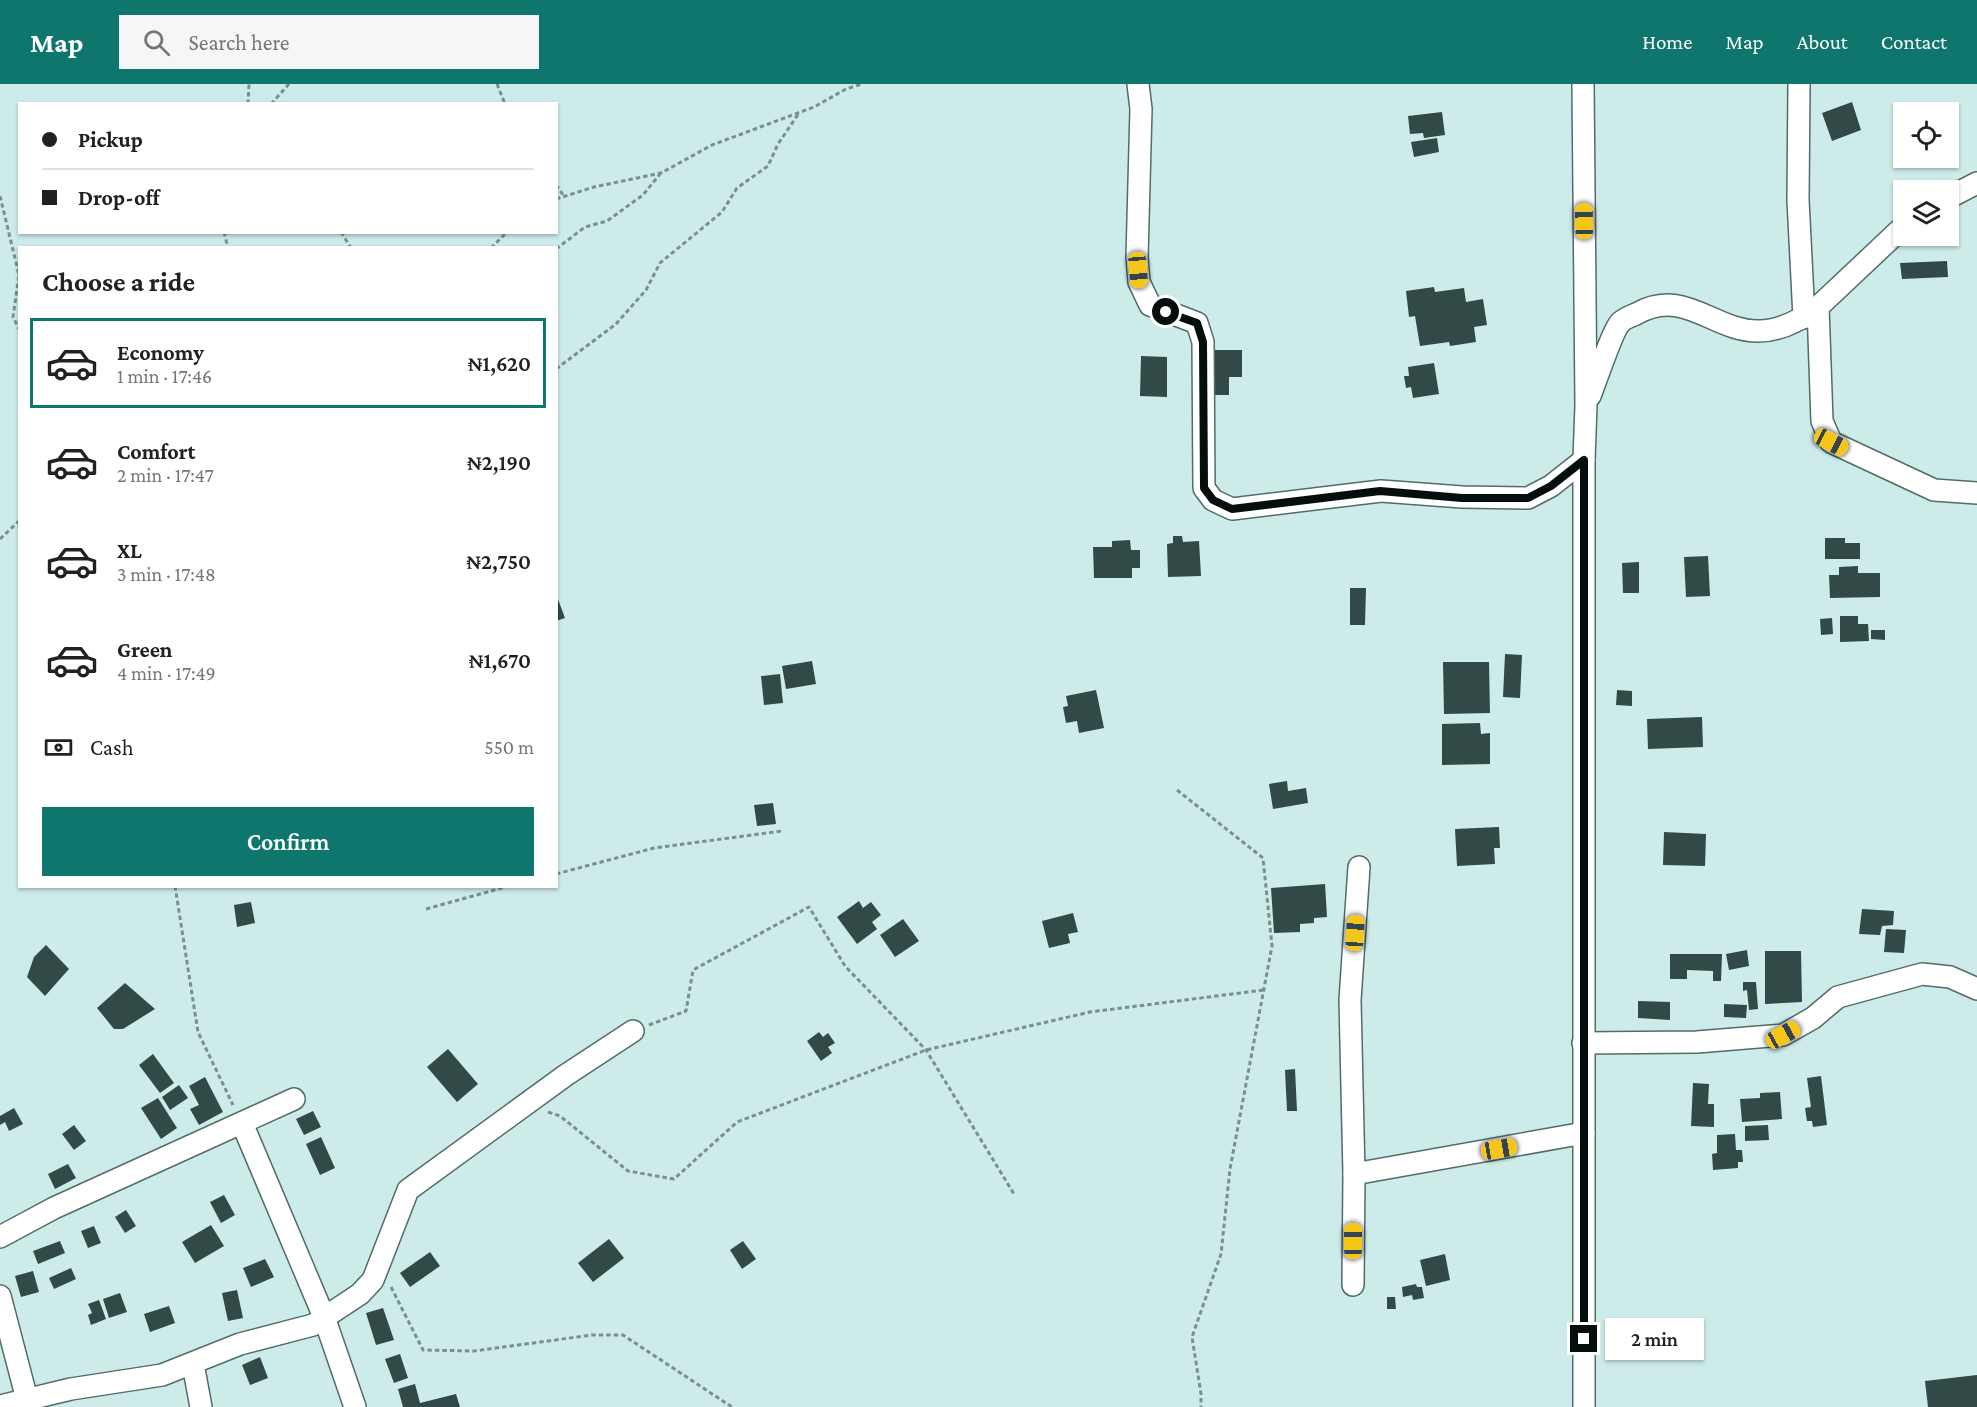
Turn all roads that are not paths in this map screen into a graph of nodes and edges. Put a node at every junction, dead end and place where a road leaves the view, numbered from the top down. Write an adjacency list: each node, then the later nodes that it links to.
1 (1138, 84): 9 (street)
2 (1583, 84): 8 (street)
3 (1799, 84): 7 (street)
4 (1977, 183): 5 (street)
5 (1959, 192)
6 (1893, 236): 7 (street)
7 (1811, 312): 8 (street); 10 (street)
8 (1586, 405): 9 (street)
9 (1584, 460): 14 (street)
10 (1977, 493)
11 (1359, 867): 18 (street)
12 (1977, 989): 14 (street)
13 (633, 1031): 22 (street)
14 (1584, 1043): 17 (street)
15 (294, 1099): 16 (street)
16 (242, 1123): 19 (street); 22 (street)
17 (1584, 1133): 18 (street); 29 (street)
18 (1354, 1174): 20 (street)
19 (0, 1237)
20 (1353, 1285)
21 (0, 1296): 23 (street)
22 (324, 1317): 24 (street); 28 (street)
23 (4, 1327): 25 (street)
24 (193, 1364): 25 (street); 27 (street)
25 (28, 1402): 26 (street)
26 (0, 1406)
27 (201, 1407)
28 (355, 1407)
29 (1584, 1407)

